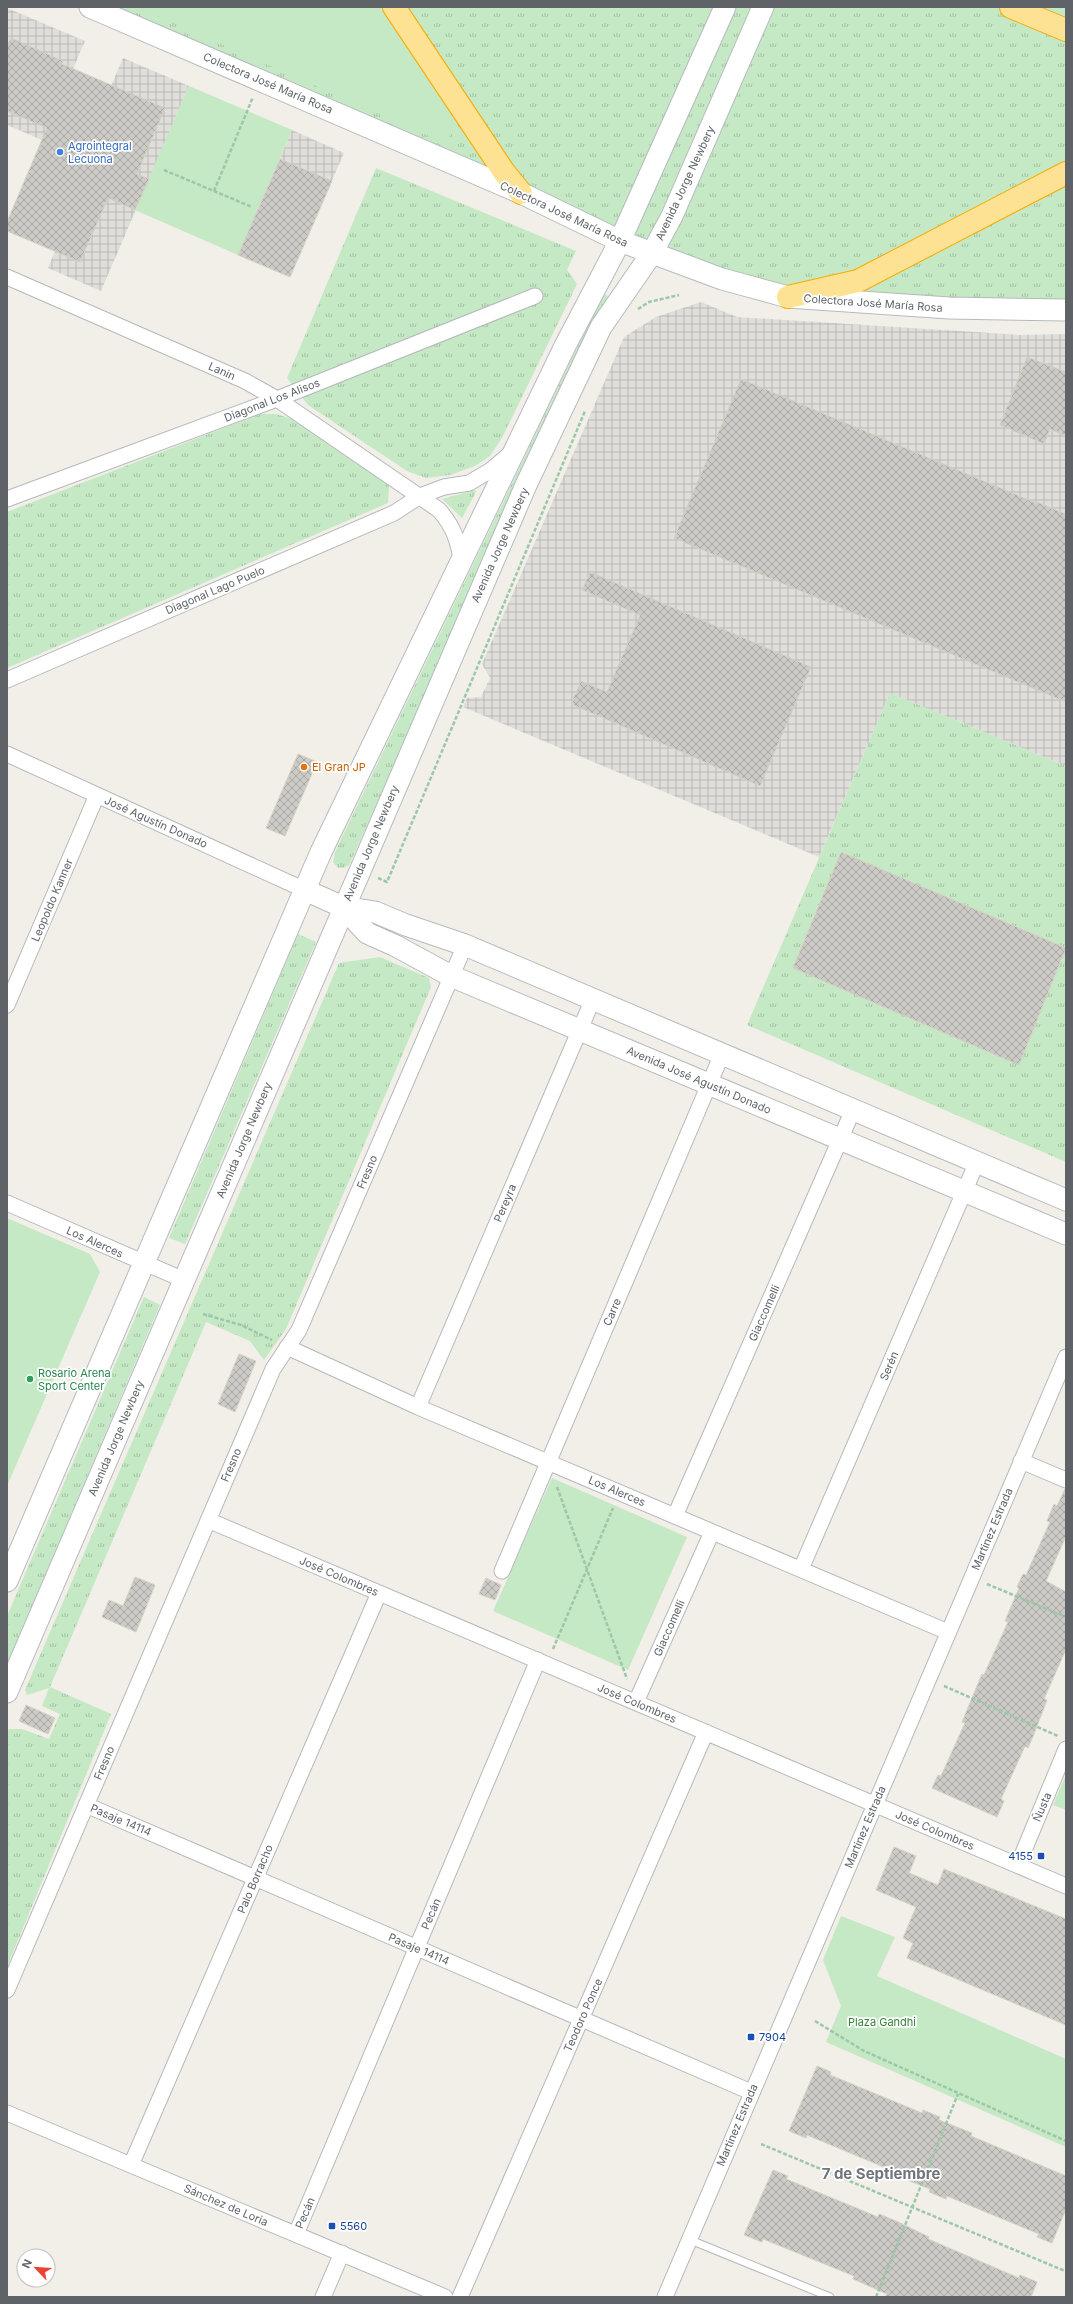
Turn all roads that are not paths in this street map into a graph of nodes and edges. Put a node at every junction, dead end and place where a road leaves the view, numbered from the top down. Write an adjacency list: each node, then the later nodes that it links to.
1 (90, 7): 8 (main road, Colectora José María Rosa)
2 (394, 7): 8 (highway)
3 (725, 7): 9 (main road)
4 (763, 7): 10 (main road, Avenida Jorge Newbery)
5 (1011, 7): 6 (highway)
6 (1066, 30)
7 (1066, 173): 13 (highway)
8 (522, 193): 9 (main road, Colectora José María Rosa)
9 (620, 241): 10 (main road, Colectora José María Rosa); 16 (main road)
10 (652, 253): 13 (main road, Colectora José María Rosa); 24 (main road, Avenida Jorge Newbery)
11 (7, 277): 15 (street, Lanin)
12 (535, 296): 15 (street, Diagonal Los Alisos)
13 (788, 297): 14 (main road, Colectora José María Rosa)
14 (1066, 310)
15 (277, 399): 17 (street, Lanin); 18 (street, Diagonal Los Alisos)
16 (516, 449): 17 (street, Diagonal Lago Puelo); 19 (main road)
17 (420, 496): 19 (street); 20 (street, Diagonal Lago Puelo)
18 (7, 499)
19 (462, 563): 23 (main road)
20 (7, 680)
21 (7, 754): 22 (street, José Agustín Donado)
22 (97, 796): 23 (street, José Agustín Donado); 28 (street, Leopoldo Kanner)
23 (305, 890): 24 (main road, Avenida José Agustín Donado); 39 (main road)
24 (344, 907): 25 (main road, Avenida José Agustín Donado); 26 (main road, Avenida José Agustín Donado); 40 (main road, Avenida Jorge Newbery)
25 (465, 945): 26 (street, Fresno); 27 (main road, Avenida José Agustín Donado)
26 (451, 976): 29 (main road, Avenida José Agustín Donado); 41 (street, Fresno)
27 (593, 999): 29 (street, Pereyra); 30 (main road, Avenida José Agustín Donado)
28 (7, 1005)
29 (580, 1030): 31 (main road, Avenida José Agustín Donado); 43 (street, Pereyra)
30 (722, 1054): 31 (street, Carre); 32 (main road, Avenida José Agustín Donado)
31 (709, 1084): 33 (main road, Avenida José Agustín Donado); 45 (street, Carre)
32 (853, 1110): 33 (street, Giaccomelli); 34 (main road, Avenida José Agustín Donado)
33 (840, 1139): 35 (main road, Avenida José Agustín Donado); 47 (street, Giaccomelli)
34 (977, 1162): 35 (street, Serén); 36 (main road, Avenida José Agustín Donado)
35 (965, 1191): 38 (main road, Avenida José Agustín Donado); 50 (street, Serén)
36 (1066, 1200)
37 (7, 1203): 39 (street, Los Alerces)
38 (1066, 1234)
39 (143, 1263): 40 (street, Los Alerces); 52 (main road)
40 (184, 1280): 56 (main road, Avenida Jorge Newbery)
41 (287, 1347): 43 (street, Los Alerces); 48 (street, Fresno)
42 (1066, 1357): 44 (street, Martinez Estrada)
43 (418, 1407): 45 (street, Los Alerces)
44 (1022, 1461): 46 (street); 54 (street, Martinez Estrada)
45 (548, 1462): 47 (street, Los Alerces); 51 (street, Carre)
46 (1066, 1480)
47 (675, 1516): 49 (street, Los Alerces)
48 (208, 1520): 53 (street, José Colombres); 61 (street, Fresno)
49 (712, 1532): 50 (street, Los Alerces); 57 (street, Giaccomelli)
50 (801, 1569): 54 (street, Los Alerces)
51 (502, 1571)
52 (7, 1581)
53 (379, 1593): 55 (street, José Colombres); 63 (street, Palo Borracho)
54 (948, 1632): 60 (street, Martinez Estrada)
55 (542, 1662): 57 (street, José Colombres); 65 (street, Pecán)
56 (7, 1692)
57 (636, 1702): 58 (street, José Colombres)
58 (706, 1732): 60 (street, José Colombres); 67 (street, Teodoro Ponce)
59 (1066, 1749): 62 (street, Ñusta)
60 (874, 1804): 62 (street, José Colombres); 68 (street, Martinez Estrada)
61 (86, 1805): 63 (street, Pasaje 14114); 66 (street, Fresno)
62 (1018, 1865): 64 (street, José Colombres)
63 (256, 1878): 65 (street, Pasaje 14114); 70 (street, Palo Borracho)
64 (1066, 1886)
65 (417, 1948): 67 (street, Pasaje 14114); 71 (street, Pecán)
66 (7, 1990)
67 (581, 2019): 68 (street, Pasaje 14114); 76 (street, Teodoro Ponce)
68 (751, 2092): 72 (street, Martinez Estrada)
69 (7, 2113): 70 (street, Sánchez de Loria)
70 (131, 2164): 71 (street, Sánchez de Loria)
71 (296, 2234): 73 (street, Sánchez de Loria)
72 (688, 2239): 77 (street, Martinez Estrada); 78 (lane)
73 (342, 2254): 74 (street); 75 (street, Sánchez de Loria)
74 (323, 2297)
75 (445, 2297)
76 (460, 2297)
77 (665, 2297)
78 (830, 2297)

